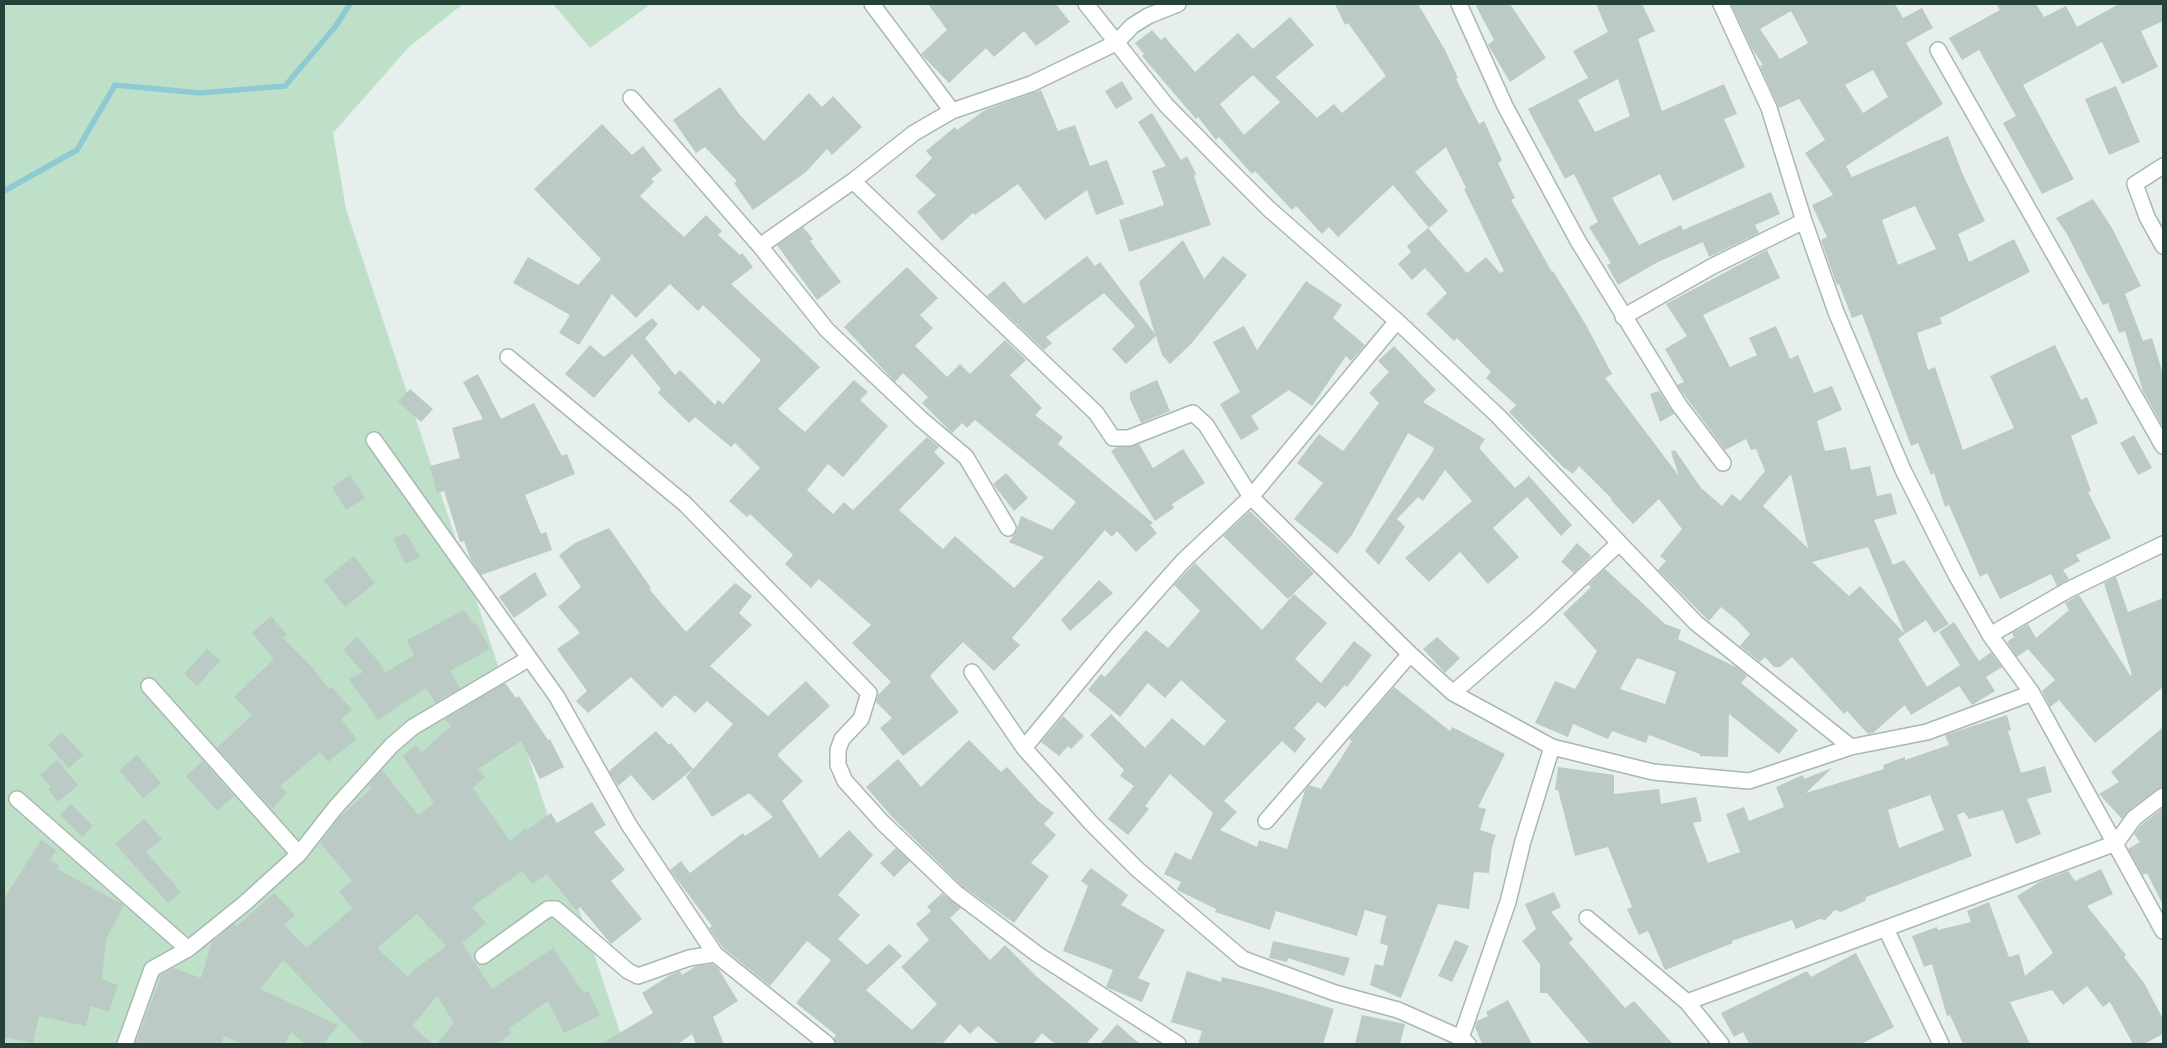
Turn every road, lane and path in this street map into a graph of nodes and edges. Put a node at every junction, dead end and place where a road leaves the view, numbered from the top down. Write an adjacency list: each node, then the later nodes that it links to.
1 (872, 4): 9 (street)
2 (1086, 4): 6 (street)
3 (1178, 4): 6 (street)
4 (1460, 4): 15 (street)
5 (1721, 4): 12 (street)
6 (1116, 43): 9 (street); 16 (street)
7 (1938, 50): 19 (street)
8 (631, 98): 13 (street)
9 (952, 111): 11 (street)
10 (2163, 166): 14 (street)
11 (853, 181): 13 (street); 21 (street)
12 (1804, 221): 15 (street); 25 (street)
13 (760, 246): 22 (street)
14 (2163, 246)
15 (1623, 317): 20 (street)
16 (1396, 321): 21 (street); 23 (street)
17 (508, 357): 50 (street)
18 (374, 440): 27 (street)
19 (2163, 446)
20 (1723, 464)
21 (1251, 497): 26 (street); 33 (street)
22 (1008, 528)
23 (1618, 544): 30 (street); 34 (street)
24 (2163, 544): 25 (street)
25 (1990, 635): 31 (street)
26 (1410, 654): 30 (street); 37 (street)
27 (528, 659): 39 (street); 44 (street)
28 (972, 672): 33 (street)
29 (150, 686): 39 (street)
30 (1453, 693): 32 (street)
31 (2032, 694): 34 (street); 38 (street)
32 (1552, 747): 34 (street); 47 (street)
33 (1024, 748): 47 (street)
34 (1851, 748)
35 (2163, 796): 38 (street)
36 (17, 799): 43 (street)
37 (1266, 821)
38 (2116, 843): 41 (street); 42 (street)
39 (299, 854): 43 (street)
40 (1587, 918): 46 (street)
41 (1886, 929): 46 (street); 52 (street)
42 (2163, 931)
43 (188, 949): 48 (street)
44 (715, 954): 45 (street); 49 (street)
45 (483, 956)
46 (1687, 1002): 51 (street)
47 (1465, 1041)
48 (125, 1044)
49 (827, 1044)
50 (1178, 1044)
51 (1720, 1044)
52 (1941, 1044)

